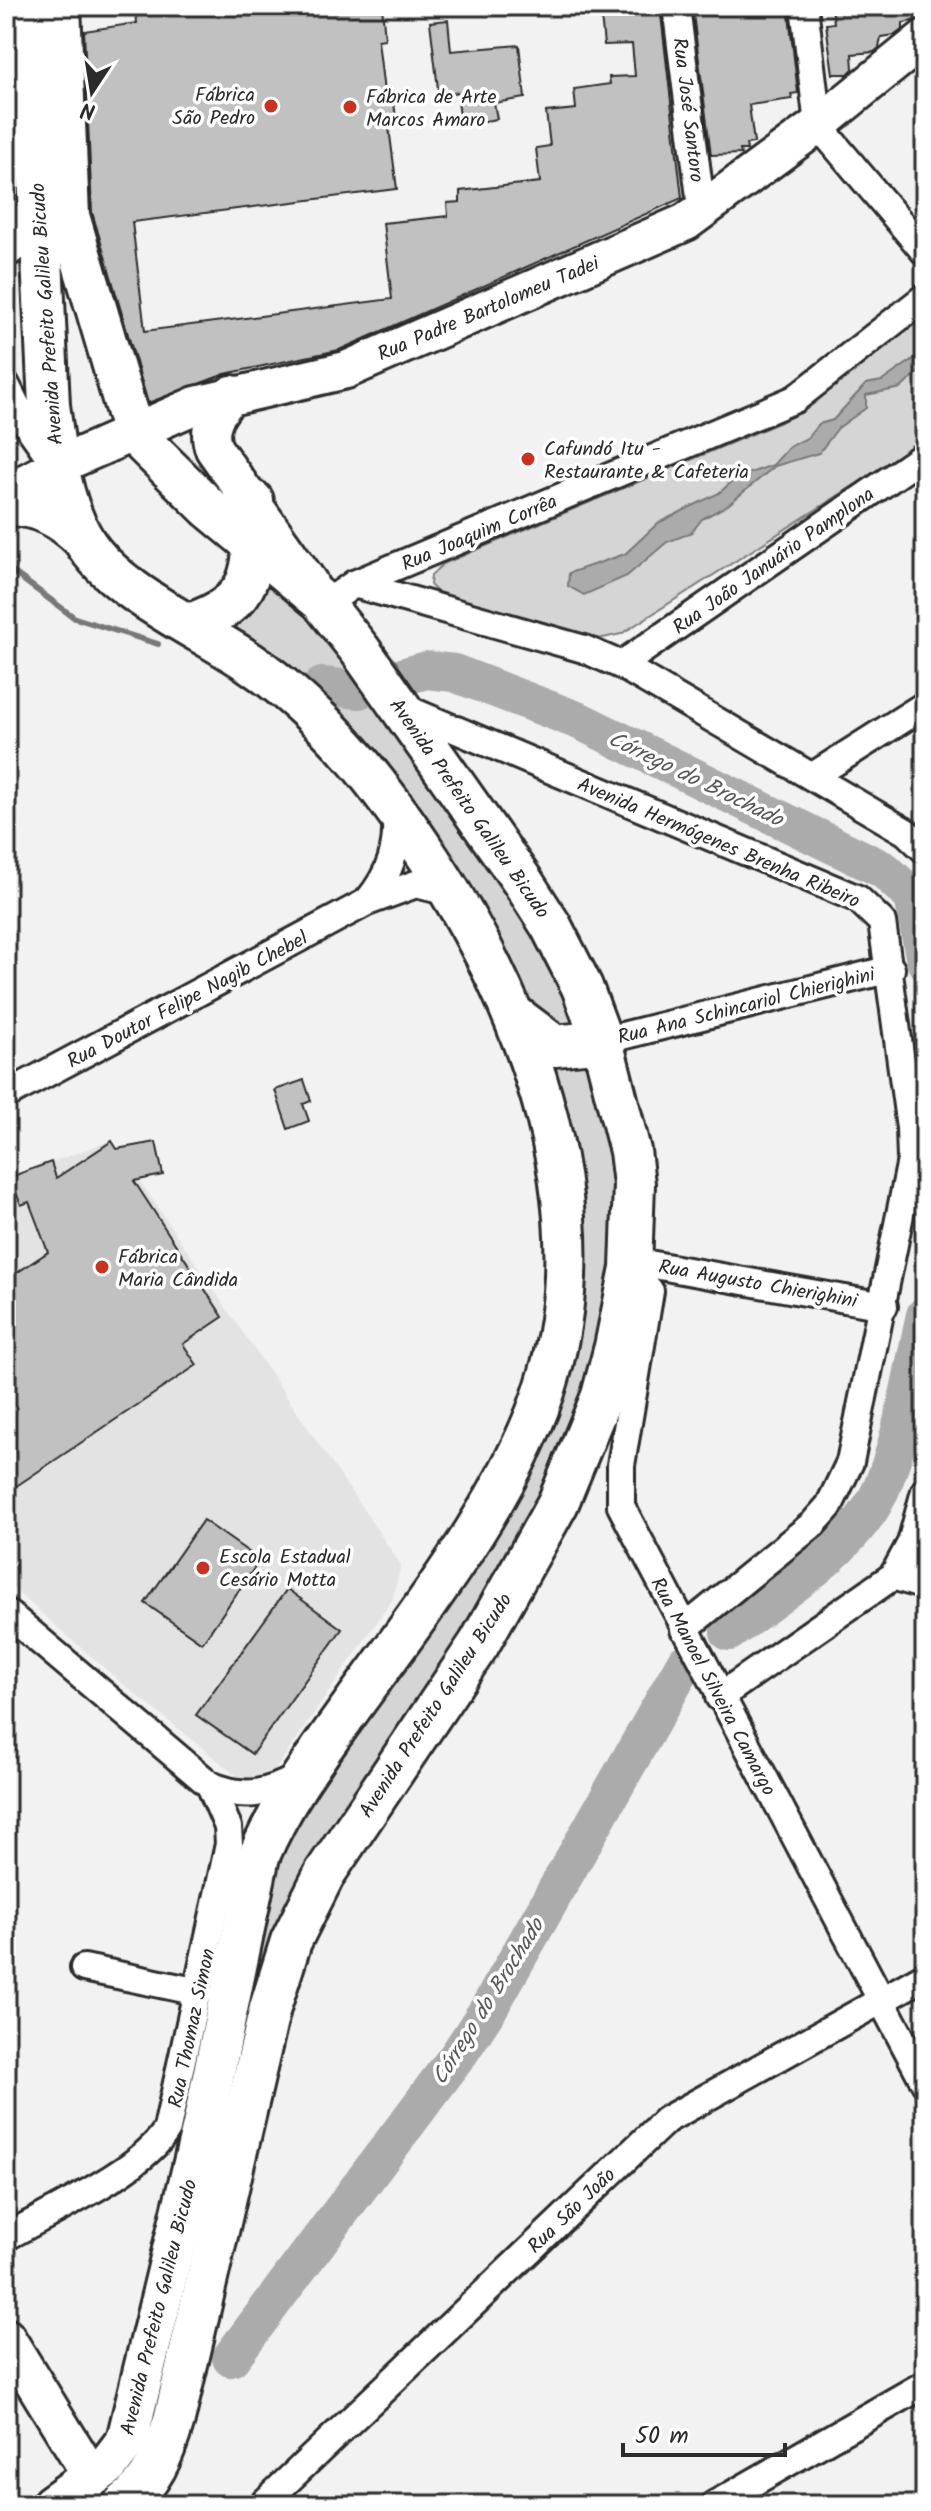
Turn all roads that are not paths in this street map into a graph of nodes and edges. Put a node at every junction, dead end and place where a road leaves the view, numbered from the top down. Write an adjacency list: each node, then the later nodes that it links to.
1 (30, 6): 7 (main road, Avenida Prefeito Galileu Bicudo)
2 (60, 6): 14 (main road, Avenida Prefeito Galileu Bicudo)
3 (676, 6): 8 (street, Rua José Santoro)
4 (804, 6): 6 (street)
5 (925, 38): 6 (main road, Rua Padre Bartolomeu Tadei)
6 (818, 125): 8 (main road, Rua Padre Bartolomeu Tadei); 10 (street)
7 (39, 211): 9 (main road); 16 (main road, Avenida Prefeito Galileu Bicudo)
8 (702, 213): 13 (main road, Rua Padre Bartolomeu Tadei)
9 (6, 246)
10 (925, 252)
11 (925, 297): 22 (street, Rua Joaquim Corrêa)
12 (6, 385): 16 (street)
13 (232, 394): 14 (main road, Rua Padre Bartolomeu Tadei); 18 (main road)
14 (133, 433): 16 (main road, Rua Padre Bartolomeu Tadei); 21 (main road, Avenida Prefeito Galileu Bicudo)
15 (925, 455): 24 (street, Rua João Januário Pamplona)
16 (57, 466): 17 (main road, Rua Padre Bartolomeu Tadei); 20 (main road, Avenida Prefeito Galileu Bicudo)
17 (6, 493)
18 (253, 501): 21 (main road); 22 (main road)
19 (6, 505): 20 (main road)
20 (83, 539): 23 (main road, Avenida Prefeito Galileu Bicudo)
21 (254, 547): 22 (main road, Avenida Prefeito Galileu Bicudo); 23 (main road)
22 (333, 597): 24 (street); 26 (main road, Avenida Prefeito Galileu Bicudo)
23 (189, 624): 28 (main road, Avenida Prefeito Galileu Bicudo)
24 (621, 665): 27 (street)
25 (925, 705): 27 (street)
26 (400, 706): 32 (street, Avenida Hermógenes Brenha Ribeiro); 34 (main road, Avenida Prefeito Galileu Bicudo)
27 (813, 776): 29 (street)
28 (395, 809): 30 (main road, Avenida Prefeito Galileu Bicudo); 31 (street, Rua Doutor Felipe Nagib Chebel)
29 (925, 850)
30 (453, 893): 31 (street, Rua Doutor Felipe Nagib Chebel); 33 (main road, Avenida Prefeito Galileu Bicudo)
31 (367, 902): 35 (street, Rua Doutor Felipe Nagib Chebel)
32 (891, 969): 34 (street, Rua Ana Schincariol Chierighini); 37 (street, Avenida Hermógenes Brenha Ribeiro)
33 (515, 1016): 34 (main road); 44 (main road, Avenida Prefeito Galileu Bicudo)
34 (602, 1041): 36 (main road, Avenida Prefeito Galileu Bicudo)
35 (6, 1095)
36 (632, 1264): 37 (street, Rua Augusto Chierighini); 42 (street, Rua Manoel Silveira Camargo); 56 (main road, Avenida Prefeito Galileu Bicudo)
37 (884, 1306): 42 (street, Avenida Hermógenes Brenha Ribeiro)
38 (925, 1491): 39 (street)
39 (893, 1576): 40 (street); 43 (street)
40 (925, 1586)
41 (6, 1612): 45 (street, Rua Thomaz Simon)
42 (684, 1629): 43 (street, Rua Manoel Silveira Camargo)
43 (719, 1697): 49 (street, Rua Manoel Silveira Camargo)
44 (302, 1776): 45 (street, Rua Thomaz Simon); 54 (main road, Avenida Prefeito Galileu Bicudo)
45 (210, 1785): 48 (street, Rua Thomaz Simon)
46 (84, 1968): 48 (street)
47 (925, 1976): 49 (street, Rua São João)
48 (199, 1992): 51 (street, Rua Thomaz Simon)
49 (880, 2000): 50 (street, Rua Manoel Silveira Camargo); 57 (street, Rua São João)
50 (925, 2083)
51 (6, 2237)
52 (6, 2337): 54 (main road)
53 (925, 2384): 58 (street)
54 (103, 2491): 55 (main road, Avenida Prefeito Galileu Bicudo)
55 (52, 2505)
56 (123, 2505)
57 (262, 2505)
58 (714, 2505)

